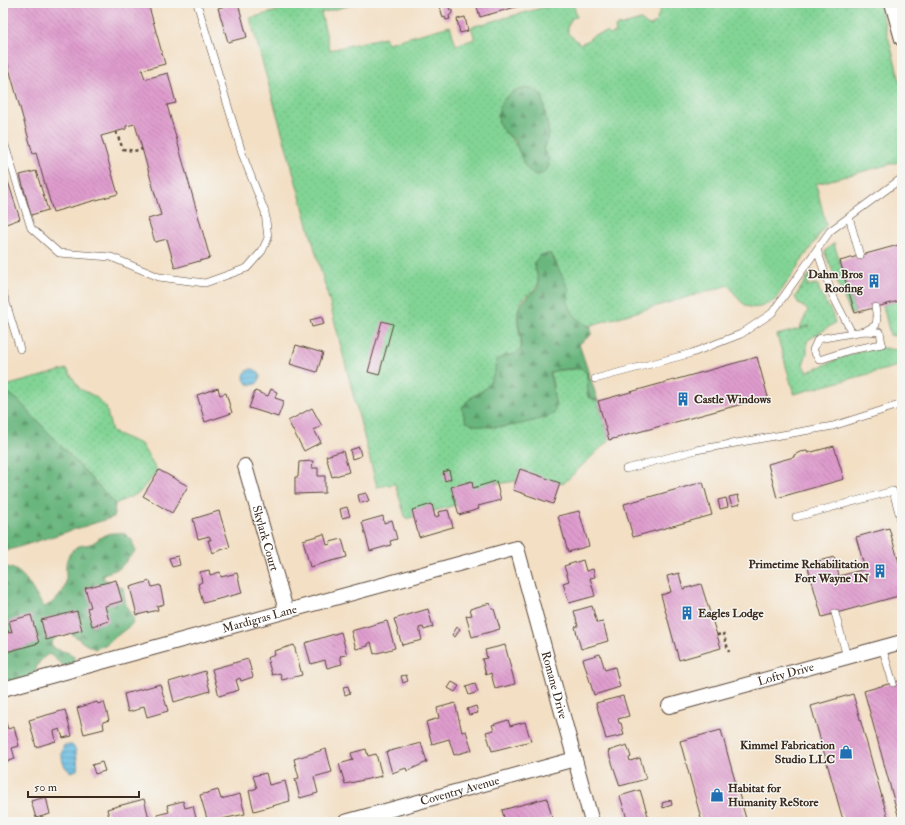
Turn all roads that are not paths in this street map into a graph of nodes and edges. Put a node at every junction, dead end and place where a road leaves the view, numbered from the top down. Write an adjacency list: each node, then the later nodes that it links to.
1 (197, 3): 4 (lane)
2 (892, 3): 3 (street)
3 (902, 39)
4 (3, 139)
5 (902, 178): 6 (lane)
6 (849, 217): 7 (lane); 8 (lane)
7 (817, 250): 12 (lane); 14 (lane)
8 (860, 256)
9 (3, 293): 13 (lane)
10 (875, 308): 11 (lane)
11 (865, 331): 12 (lane); 12 (lane)
12 (852, 333)
13 (20, 349)
14 (595, 379)
15 (902, 404): 17 (lane)
16 (245, 466): 21 (street, Skylark Court)
17 (626, 469)
18 (796, 517): 19 (lane)
19 (902, 524)
20 (517, 548): 21 (street, Mardigras Lane); 29 (street, Romane Drive)
21 (286, 610): 27 (street, Mardigras Lane)
22 (835, 613): 25 (lane)
23 (902, 642): 24 (street, Lofty Drive)
24 (882, 647): 25 (street, Lofty Drive); 26 (lane)
25 (848, 657): 28 (street, Lofty Drive)
26 (893, 683)
27 (3, 689)
28 (669, 706)
29 (575, 759): 30 (street, Coventry Avenue); 32 (street, Romane Drive)
30 (372, 818): 31 (street, Coventry Avenue)
31 (345, 822)
32 (592, 822)

